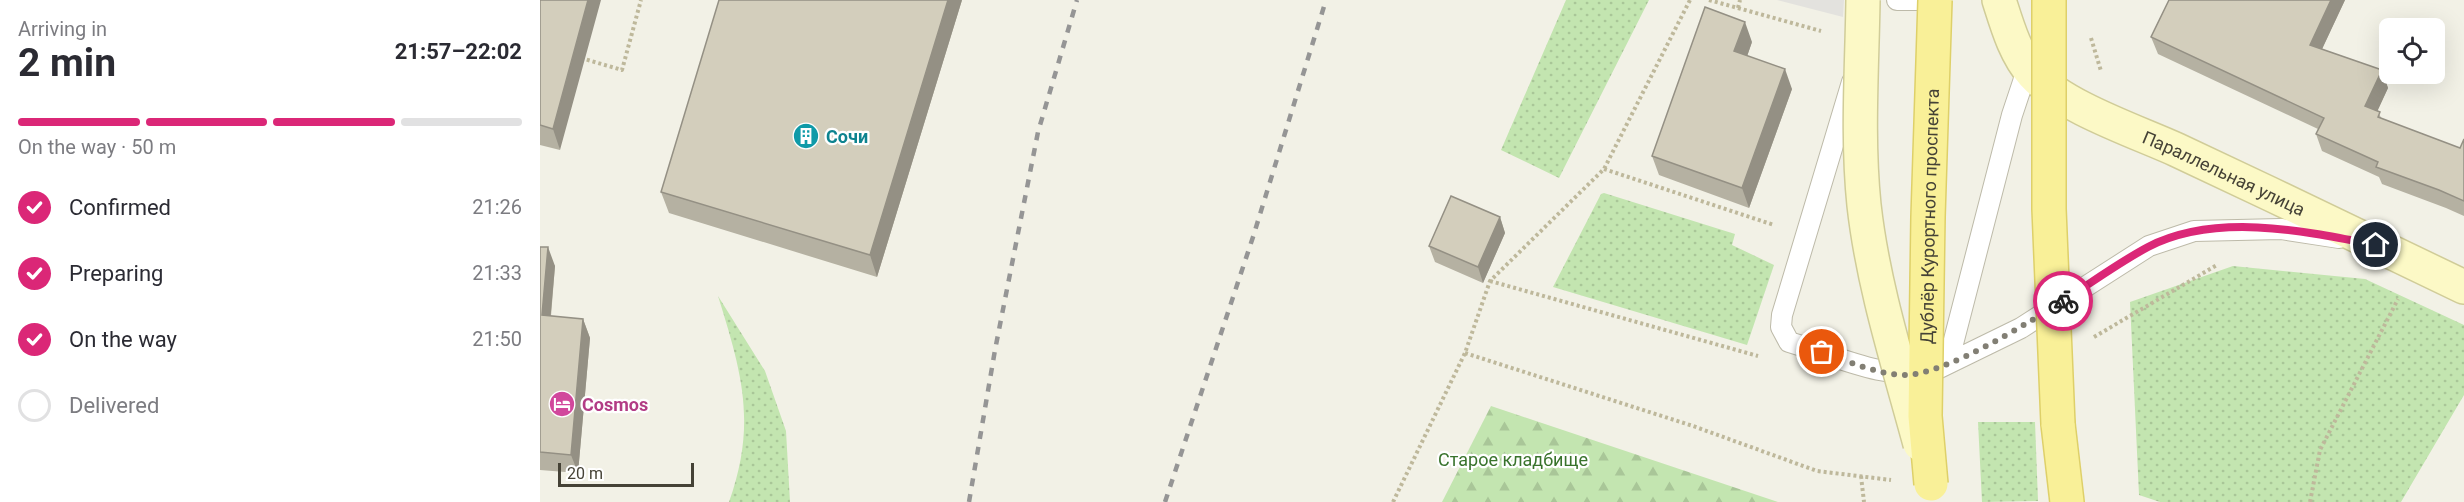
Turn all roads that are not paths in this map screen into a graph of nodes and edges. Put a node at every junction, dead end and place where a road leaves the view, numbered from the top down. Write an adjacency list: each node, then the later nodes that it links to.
1 (1864, 0): 9 (lane); 10 (main road, bridge)
2 (1897, 0): 3 (lane)
3 (1935, 0): 10 (main road, Дублёр Курортного проспекта, bridge)
4 (1999, 0): 6 (main road, Параллельная улица)
5 (2049, 0): 11 (main road, bridge)
6 (2028, 67): 7 (main road, Параллельная улица); 9 (lane)
7 (2376, 245): 8 (main road, Параллельная улица); 9 (lane)
8 (2464, 287)
9 (1948, 363)
10 (1931, 493)
11 (2067, 502)

